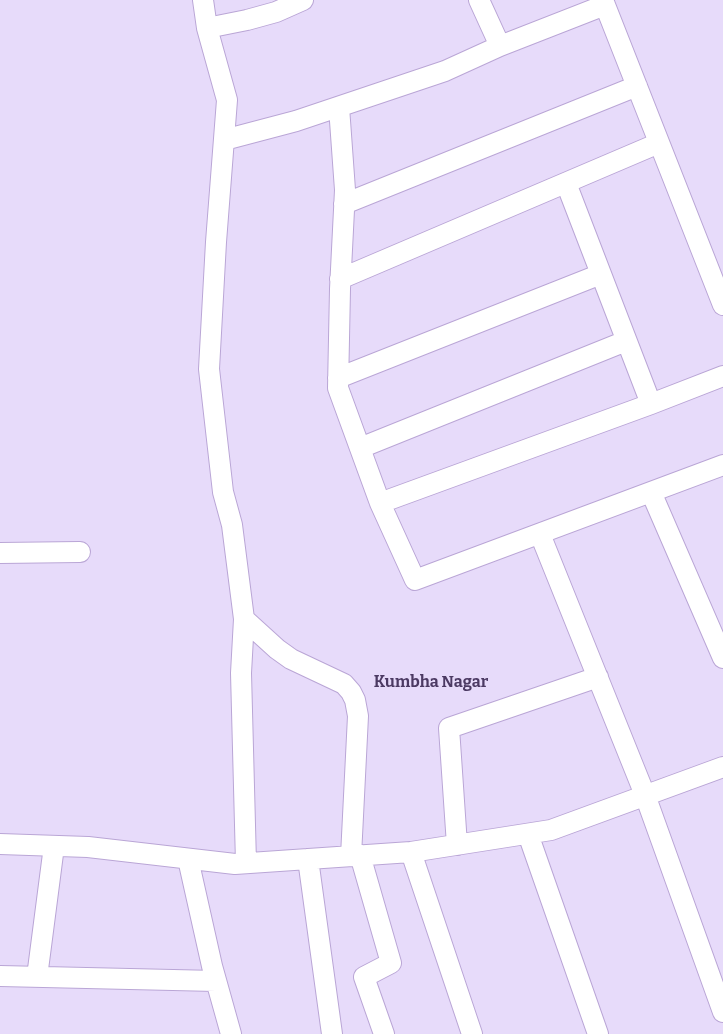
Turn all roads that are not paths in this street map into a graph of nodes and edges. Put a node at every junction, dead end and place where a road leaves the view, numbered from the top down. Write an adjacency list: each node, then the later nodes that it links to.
1 (203, 0): 5 (street)
2 (303, 0): 5 (street)
3 (479, 0): 6 (street)
4 (604, 3): 6 (street); 7 (street)
5 (207, 28): 9 (street)
6 (500, 46): 8 (street)
7 (637, 86): 10 (street); 12 (street)
8 (339, 107): 9 (street); 12 (street)
9 (224, 140): 27 (street)
10 (659, 143): 11 (street); 15 (street)
11 (566, 183): 13 (street); 14 (street)
12 (344, 204): 14 (street)
13 (601, 274): 16 (street); 18 (street)
14 (340, 279): 18 (street)
15 (723, 305)
16 (626, 341): 19 (street); 20 (street)
17 (723, 376): 19 (street)
18 (338, 378): 20 (street)
19 (651, 404): 23 (street)
20 (360, 448): 23 (street)
21 (723, 465): 22 (street)
22 (651, 492): 24 (street); 28 (street)
23 (380, 503): 24 (street)
24 (540, 534): 29 (street)
25 (80, 552): 26 (street)
26 (0, 553)
27 (244, 619): 37 (street); 40 (street)
28 (723, 658)
29 (598, 677): 31 (street); 34 (street)
30 (723, 766): 31 (street)
31 (645, 796): 32 (street); 44 (street)
32 (528, 834): 34 (street); 49 (street)
33 (0, 844): 35 (street)
34 (457, 844): 36 (street)
35 (54, 846): 38 (street); 42 (street)
36 (411, 852): 37 (street); 48 (street)
37 (356, 856): 39 (street); 47 (street)
38 (188, 859): 40 (street); 43 (street)
39 (308, 859): 40 (street); 46 (street)
40 (246, 864)
41 (0, 976): 42 (street)
42 (37, 977): 43 (street)
43 (216, 981): 45 (street)
44 (723, 1012)
45 (231, 1034)
46 (332, 1034)
47 (384, 1034)
48 (472, 1034)
49 (598, 1034)

